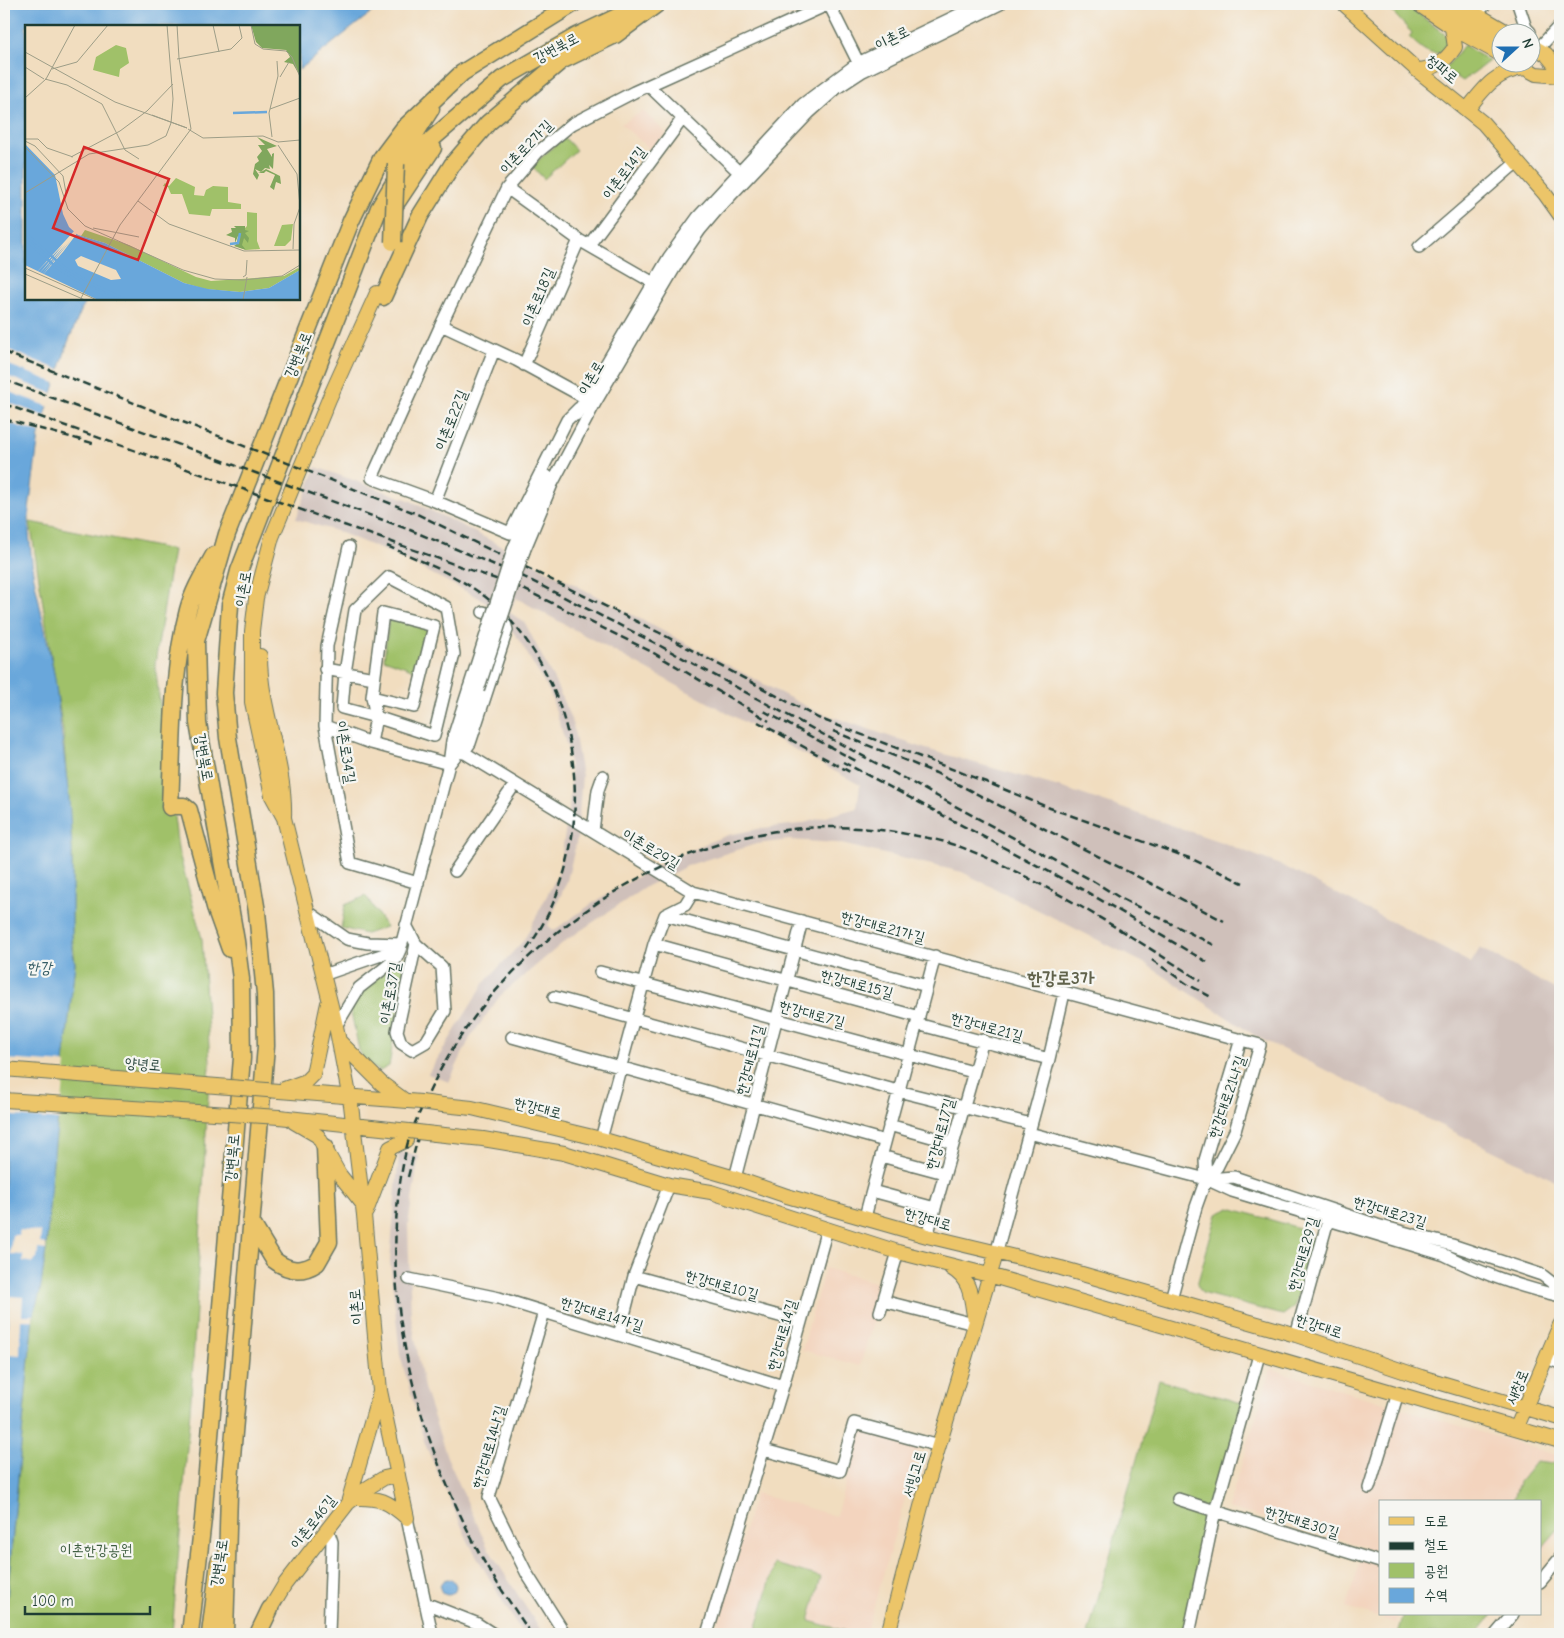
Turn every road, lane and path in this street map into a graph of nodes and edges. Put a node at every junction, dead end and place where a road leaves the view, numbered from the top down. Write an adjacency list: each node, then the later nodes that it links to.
1 (572, 4): 27 (highway, 강변북로)
2 (644, 4): 122 (highway, 강변북로)
3 (657, 4): 37 (highway)
4 (829, 4): 21 (street); 26 (street, 이촌로2가길)
5 (1344, 4): 22 (main road, 청파로)
6 (1418, 4): 15 (main road)
7 (1436, 4): 10 (main road)
8 (1518, 4): 13 (street)
9 (990, 5): 21 (street, 이촌로)
10 (1452, 7): 11 (main road); 16 (main road); 17 (main road)
11 (1481, 9): 12 (main road)
12 (1496, 22)
13 (1524, 22)
14 (1560, 25): 18 (street)
15 (1452, 28): 19 (main road); 22 (main road)
16 (1492, 31)
17 (1492, 37)
18 (1542, 44)
19 (1492, 50)
20 (1542, 54): 25 (main road)
21 (861, 67): 31 (street, 이촌로)
22 (1417, 70): 28 (main road, 청파로)
23 (1504, 72): 28 (main road)
24 (1535, 72): 25 (main road)
25 (1560, 73)
26 (649, 86): 29 (street); 32 (street, 이촌로2가길)
27 (438, 96): 37 (highway, bridge); 44 (highway, 강변북로)
28 (1467, 110): 30 (main road, 청파로)
29 (683, 118): 31 (street); 34 (street, 이촌로14길)
30 (1517, 162): 33 (main road, 청파로); 35 (street)
31 (742, 175): 36 (street, 이촌로)
32 (507, 188): 34 (street); 38 (street, 이촌로2가길)
33 (1560, 214)
34 (584, 242): 36 (street); 40 (street, 이촌로18길)
35 (1419, 247)
36 (658, 285): 41 (street, 이촌로)
37 (380, 295): 64 (main road, 이촌로)
38 (441, 325): 39 (street); 42 (street, 이촌로2가길)
39 (494, 350): 40 (street); 43 (street, 이촌로22길)
40 (524, 366): 41 (street)
41 (586, 403): 43 (street, 이촌로); 46 (street, 이촌로); 46 (street, 이촌로)
42 (372, 478): 43 (street, 이촌로)
43 (435, 501)
44 (227, 534): 75 (highway, 강변북로); 75 (highway)
45 (349, 547): 48 (street, 이촌로34길)
46 (519, 549): 51 (street, 이촌로, bridge)
47 (483, 612): 56 (street)
48 (325, 669): 49 (street); 54 (street, 이촌로34길)
49 (344, 672): 50 (street); 53 (street); 53 (street)
50 (374, 678): 52 (street); 52 (street)
51 (474, 689): 56 (street, 이촌로); 57 (street, 이촌로)
52 (372, 697): 53 (street)
53 (376, 717): 55 (street)
54 (325, 726): 55 (street); 62 (street, 이촌로34길)
55 (372, 743): 57 (street)
56 (462, 752): 57 (street, 이촌로); 59 (street, 이촌로29길)
57 (449, 764): 62 (street, 이촌로)
58 (603, 776): 60 (street)
59 (515, 784): 60 (street, 이촌로29길); 61 (street)
60 (594, 831): 63 (street, 이촌로29길)
61 (455, 871)
62 (418, 883): 67 (street, 이촌로)
63 (693, 892): 65 (street); 66 (street, 한강대로21가길)
64 (307, 911): 68 (street); 74 (main road, 이촌로)
65 (665, 915): 70 (street); 71 (street)
66 (802, 921): 71 (street, 한강대로11길); 72 (street, 한강대로21가길)
67 (406, 925): 68 (street, 이촌로); 69 (street)
68 (402, 944): 74 (street); 85 (street)
69 (416, 944): 69 (street, 이촌로37길)
70 (654, 944): 76 (street, 한강대로7길); 77 (street)
71 (794, 949): 76 (street, 한강대로11길); 78 (street)
72 (935, 956): 78 (street); 79 (street, 한강대로21가길)
73 (600, 972): 77 (street, 한강대로7길)
74 (323, 975): 80 (main road, 이촌로)
75 (241, 979): 168 (highway, 강변북로)
76 (787, 981): 83 (street, 한강대로11길); 84 (street, 한강대로15길)
77 (643, 984): 82 (street); 83 (street, 한강대로7길)
78 (927, 986): 84 (street)
79 (1064, 993): 87 (street, 한강대로21나길); 92 (street)
80 (329, 997): 85 (main road, 이촌로); 97 (main road)
81 (554, 998): 82 (street)
82 (634, 1019): 91 (street); 93 (street)
83 (776, 1020): 90 (street, 한강대로7길); 91 (street, 한강대로11길)
84 (918, 1020): 88 (street, 한강대로21길); 90 (street)
85 (336, 1026): 89 (main road, 이촌로)
86 (512, 1037): 93 (street)
87 (1240, 1039): 115 (street, 한강대로21나길); 115 (street, 한강대로21나길)
88 (982, 1040): 92 (street, 한강대로21길); 95 (street, 한강대로17길)
89 (339, 1041): 98 (main road, 이촌로); 100 (main road)
90 (907, 1054): 95 (street, 한강대로7길); 96 (street)
91 (767, 1055): 96 (street); 101 (street, 한강대로11길)
92 (1049, 1059): 106 (street)
93 (622, 1067): 101 (street); 108 (street)
94 (4, 1069): 97 (main road, 양녕로, bridge)
95 (973, 1072): 102 (street, 한강대로17길)
96 (898, 1090): 102 (street); 105 (street)
97 (279, 1091): 98 (main road, 한강대로)
98 (349, 1096): 100 (main road, 한강대로); 104 (main road, 이촌로)
99 (4, 1100): 103 (main road, bridge)
100 (404, 1100): 108 (main road, 한강대로, bridge)
101 (754, 1105): 109 (street); 114 (street, 한강대로11길)
102 (962, 1107): 106 (street); 110 (street, 한강대로17길)
103 (280, 1117): 104 (main road); 111 (main road)
104 (353, 1124): 107 (main road); 119 (main road, 이촌로)
105 (889, 1124): 109 (street); 110 (street)
106 (1030, 1129): 115 (street, 한강대로23길); 126 (street)
107 (407, 1136): 116 (main road); 119 (main road)
108 (602, 1139): 114 (main road, 한강대로)
109 (885, 1141): 112 (street)
110 (953, 1143): 113 (street, 한강대로17길)
111 (325, 1147): 119 (main road); 122 (highway)
112 (881, 1156): 113 (street); 117 (street)
113 (944, 1173): 118 (street, 한강대로17길)
114 (735, 1178): 121 (main road, 한강대로)
115 (1206, 1179): 120 (street, 한강대로23길); 133 (street)
116 (669, 1185): 123 (main road); 129 (street)
117 (872, 1191): 118 (street); 121 (street)
118 (935, 1208): 124 (street, 한강대로17길)
119 (364, 1210): 144 (main road, 이촌로)
120 (1330, 1215): 131 (street, 한강대로23길); 132 (street, 한강대로23길); 139 (street, 한강대로29길)
121 (865, 1217): 124 (main road, 한강대로)
122 (251, 1222): 154 (highway, 강변북로)
123 (827, 1229): 125 (main road); 135 (street, 한강대로14길)
124 (927, 1236): 126 (main road, 한강대로)
125 (898, 1252): 127 (main road); 136 (street)
126 (996, 1254): 128 (main road, 서빙고로); 133 (main road, 한강대로)
127 (939, 1262): 128 (main road); 136 (main road)
128 (989, 1275): 136 (main road, 서빙고로); 140 (main road)
129 (634, 1276): 135 (street, 한강대로10길); 138 (street)
130 (409, 1279): 134 (street, 한강대로14가길)
131 (1560, 1289)
132 (1560, 1296)
133 (1171, 1299): 139 (main road, 한강대로)
134 (544, 1312): 138 (street, 한강대로14가길); 176 (street, 한강대로14나길)
135 (801, 1322): 143 (street, 한강대로14길)
136 (974, 1322): 150 (main road, 서빙고로)
137 (1560, 1325): 141 (main road, 새창로)
138 (619, 1335): 143 (street, 한강대로14가길)
139 (1296, 1335): 146 (main road, 한강대로)
140 (1259, 1355): 145 (main road); 157 (street)
141 (1546, 1358): 142 (street, 새창로); 146 (main road, 새창로)
142 (1560, 1363)
143 (783, 1386): 151 (street, 한강대로14길)
144 (380, 1391): 152 (main road, 이촌로); 156 (main road)
145 (1398, 1393): 148 (main road); 153 (street)
146 (1525, 1409): 147 (main road, 한강대로); 148 (main road, 새창로)
147 (1560, 1418)
148 (1517, 1428): 149 (main road)
149 (1560, 1441)
150 (939, 1446): 151 (street); 178 (main road, 서빙고로)
151 (764, 1450): 177 (street, 한강대로14길)
152 (398, 1474): 156 (main road, 이촌로46길); 158 (main road, 이촌로)
153 (1369, 1488)
154 (229, 1492): 169 (highway, 강변북로); 170 (highway, 강변북로)
155 (1178, 1499): 157 (street, 한강대로30길)
156 (351, 1501): 158 (main road); 159 (main road, 이촌로46길)
157 (1215, 1511): 161 (street, 한강대로30길); 179 (street)
158 (407, 1518): 165 (street, 이촌로)
159 (328, 1530): 166 (main road, 이촌로46길); 173 (street)
160 (1560, 1558): 162 (street)
161 (1379, 1562)
162 (1551, 1570): 163 (street); 164 (street)
163 (1560, 1578)
164 (1542, 1580)
165 (425, 1603): 174 (street, 이촌로); 175 (street)
166 (270, 1609): 171 (highway); 172 (highway)
167 (1511, 1616): 180 (street)
168 (190, 1634)
169 (210, 1634)
170 (225, 1634)
171 (258, 1634)
172 (265, 1634)
173 (329, 1634)
174 (432, 1634)
175 (493, 1634)
176 (565, 1634)
177 (707, 1634)
178 (888, 1634)
179 (1188, 1634)
180 (1496, 1634)

